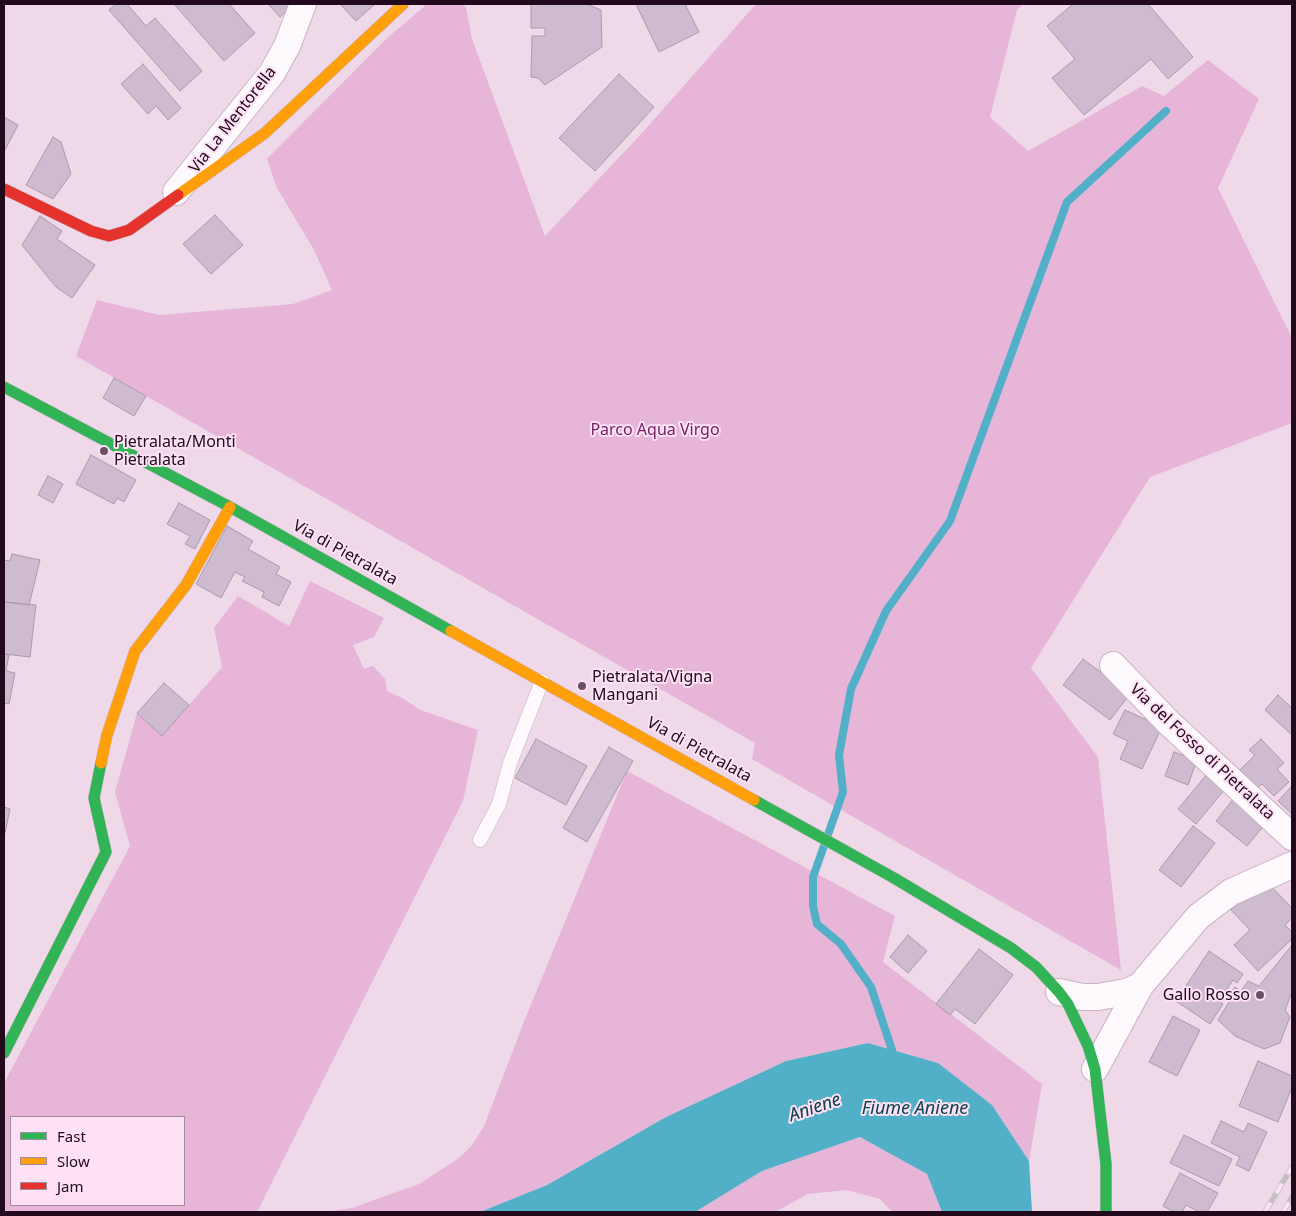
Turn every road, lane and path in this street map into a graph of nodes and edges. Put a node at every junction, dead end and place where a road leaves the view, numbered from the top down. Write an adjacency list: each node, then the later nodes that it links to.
1 (303, 4): 4 (street, Via La Mentorella)
2 (403, 4): 4 (street)
3 (4, 189): 4 (street)
4 (166, 204)
5 (4, 387): 6 (street, Via di Pietralata)
6 (230, 508): 8 (street, Via di Pietralata); 14 (street)
7 (1113, 665): 9 (street, Via del Fosso di Pietralata)
8 (542, 681): 10 (lane); 13 (street, Via di Pietralata)
9 (1292, 837)
10 (480, 840)
11 (1292, 865): 12 (street)
12 (1140, 986): 13 (street); 15 (street)
13 (1059, 992): 15 (street, Via di Pietralata)
14 (4, 1054)
15 (1095, 1068): 16 (street, Via di Pietralata)
16 (1106, 1212)

